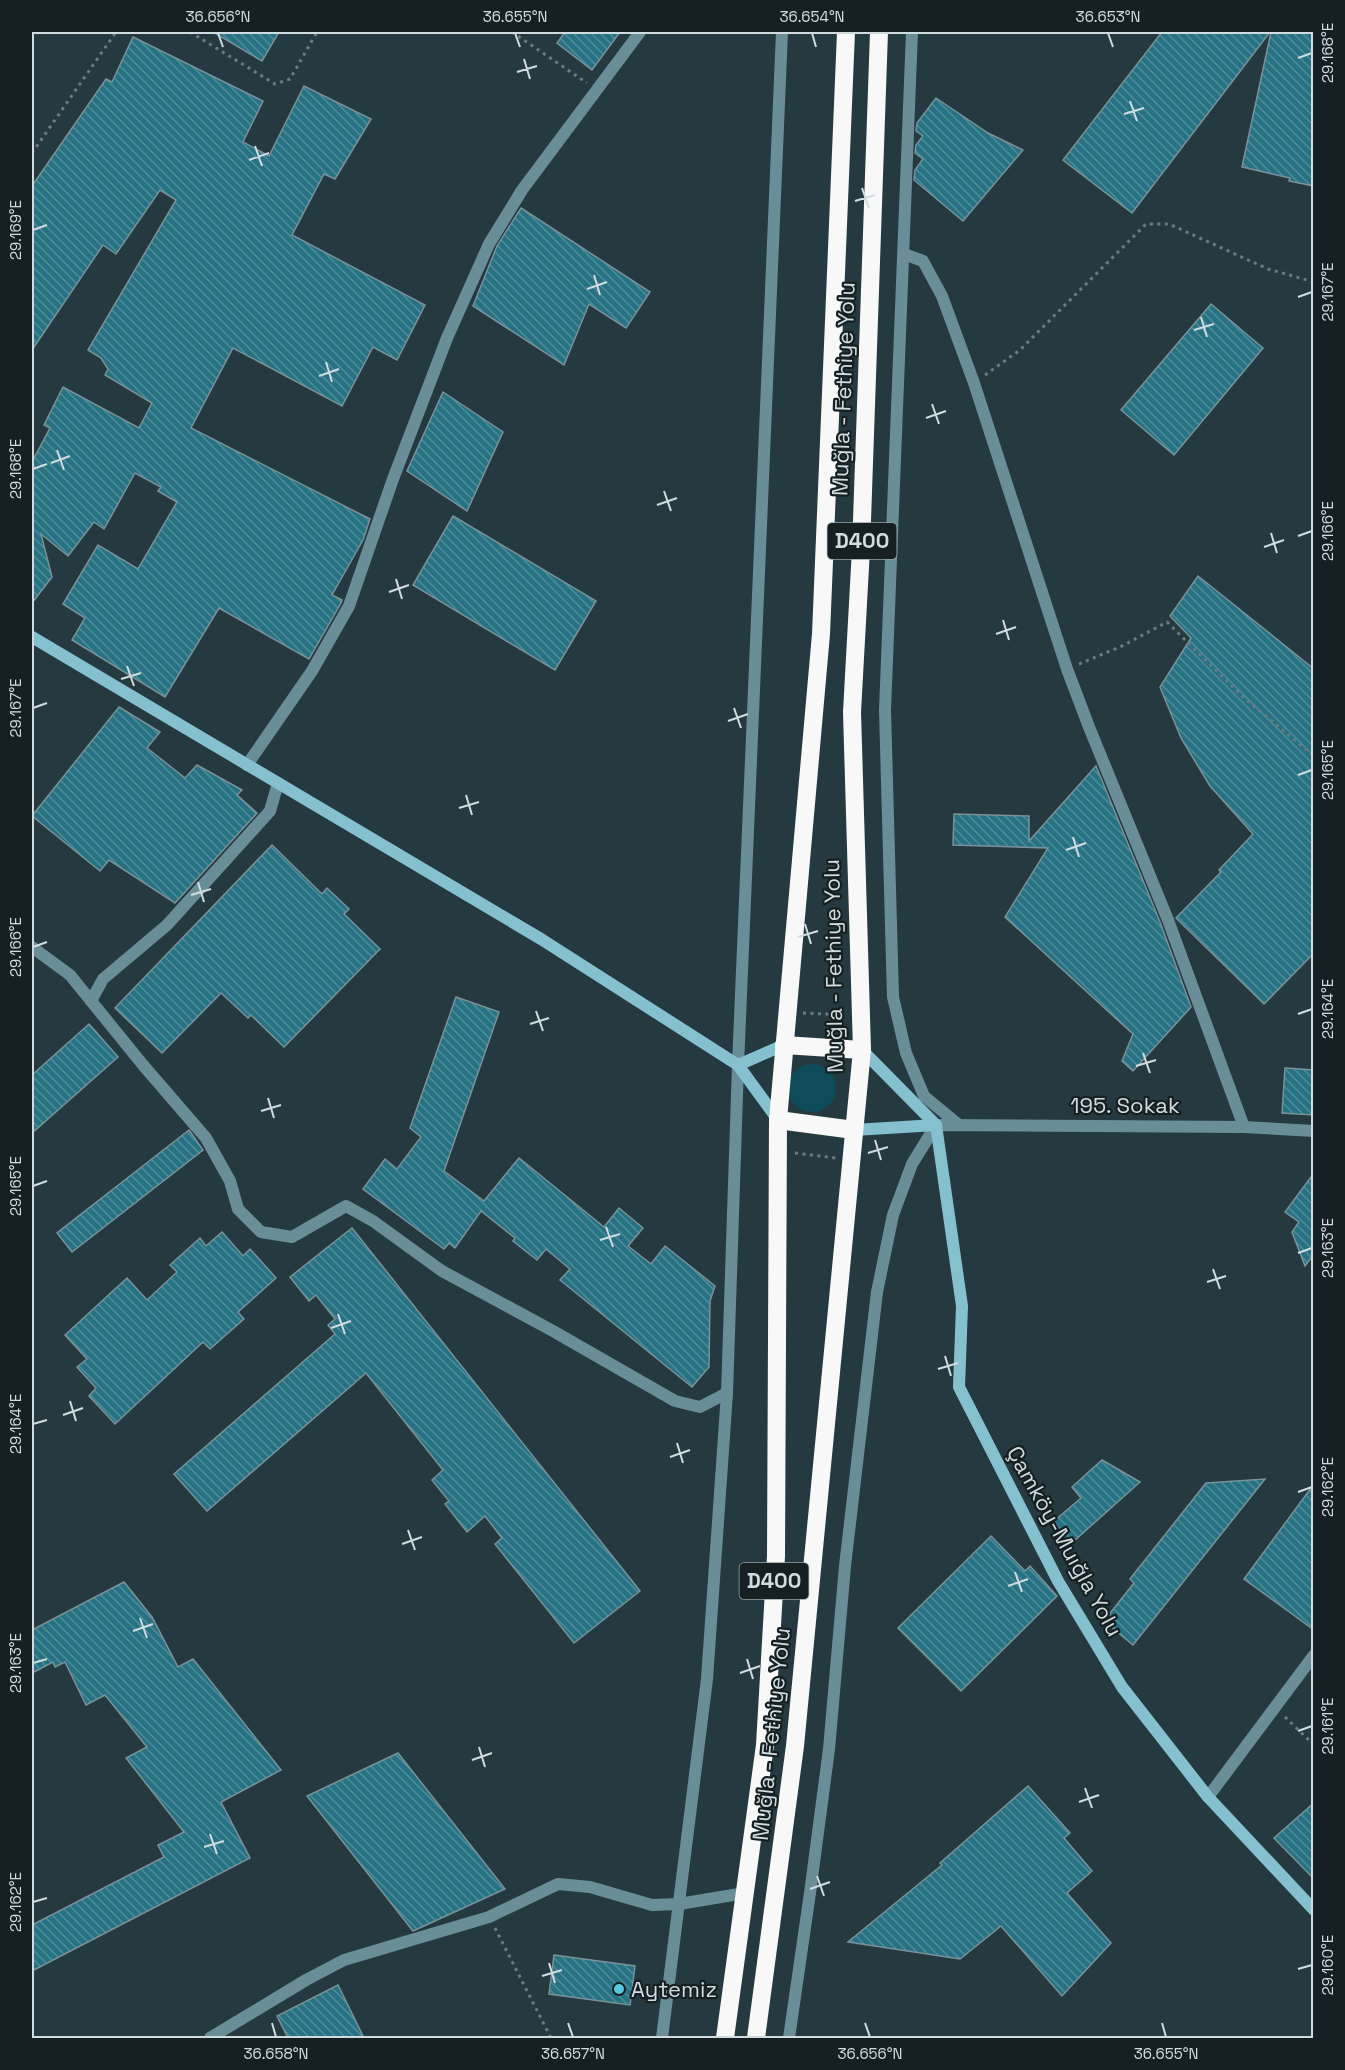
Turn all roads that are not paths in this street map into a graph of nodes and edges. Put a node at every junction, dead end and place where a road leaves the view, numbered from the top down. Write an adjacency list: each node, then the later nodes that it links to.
1 (640, 32): 8 (street)
2 (782, 32): 14 (street)
3 (846, 32): 12 (highway, Muğla - Fethiye Yolu / D400)
4 (879, 32): 13 (highway, Muğla - Fethiye Yolu / D400)
5 (912, 32): 6 (street)
6 (904, 254): 17 (street); 18 (street)
7 (32, 637): 8 (street)
8 (247, 765): 9 (street)
9 (278, 783): 11 (street); 14 (street)
10 (32, 947): 11 (street)
11 (91, 1001): 21 (street)
12 (784, 1045): 13 (highway); 14 (street); 15 (highway, Muğla - Fethiye Yolu / D400)
13 (862, 1050): 16 (street); 19 (highway, Muğla - Fethiye Yolu / D400)
14 (738, 1065): 15 (street); 21 (street)
15 (778, 1120): 19 (highway); 24 (highway, Muğla - Fethiye Yolu / D400)
16 (936, 1125): 17 (street, 195. Sokak); 19 (street); 23 (street, Çamköy-Muığla Yolu); 31 (street)
17 (959, 1125): 18 (street, 195. Sokak)
18 (1244, 1127): 20 (street, 195. Sokak)
19 (855, 1130): 30 (highway, Muğla - Fethiye Yolu / D400)
20 (1314, 1131)
21 (727, 1393): 25 (street)
22 (1314, 1655): 23 (street)
23 (1208, 1797): 26 (street, Çamköy-Muığla Yolu)
24 (745, 1893): 25 (street); 29 (highway, Muğla - Fethiye Yolu / D400)
25 (679, 1904): 27 (street); 28 (street)
26 (1314, 1910)
27 (210, 2038)
28 (662, 2038)
29 (725, 2038)
30 (756, 2038)
31 (789, 2038)

